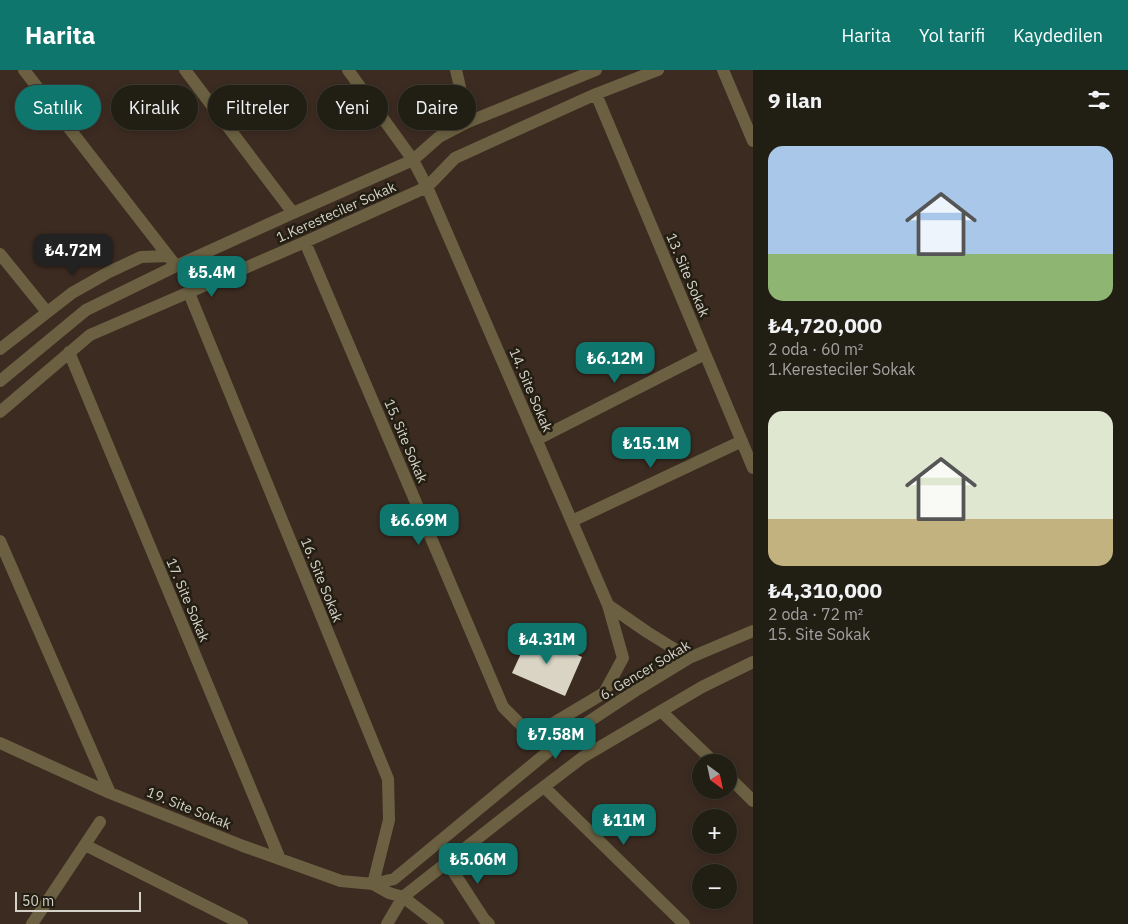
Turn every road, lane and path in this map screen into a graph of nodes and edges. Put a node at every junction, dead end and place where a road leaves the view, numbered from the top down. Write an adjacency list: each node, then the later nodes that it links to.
1 (24, 70): 18 (street)
2 (185, 70): 15 (street)
3 (348, 70): 13 (street, 14. Site Sokak)
4 (456, 70): 8 (street)
5 (658, 70): 9 (street)
6 (722, 70): 12 (street)
7 (592, 71): 10 (street, 1.Keresteciler Sokak)
8 (459, 85)
9 (596, 94): 14 (street); 23 (street, 13. Site Sokak)
10 (476, 119)
11 (453, 130): 13 (street, 1.Keresteciler Sokak)
12 (753, 140)
13 (413, 160): 14 (street, 14. Site Sokak); 15 (street, 1.Keresteciler Sokak)
14 (427, 187): 16 (street, 1.Keresteciler Sokak); 26 (street, 14. Site Sokak)
15 (293, 213): 18 (street, 1.Keresteciler Sokak)
16 (305, 242): 19 (street, 1.Keresteciler Sokak); 35 (street, 15. Site Sokak)
17 (0, 254): 20 (street)
18 (172, 262): 20 (street); 24 (street, 1.Keresteciler Sokak)
19 (189, 293): 22 (street, 1.Keresteciler Sokak); 48 (street, 16. Site Sokak)
20 (47, 312): 21 (street)
21 (0, 349)
22 (69, 352): 25 (street, 1.Keresteciler Sokak); 46 (street, 17. Site Sokak)
23 (705, 354): 26 (street); 27 (street, 13. Site Sokak)
24 (0, 381)
25 (0, 412)
26 (536, 440): 29 (street, 14. Site Sokak)
27 (742, 442): 28 (street, 13. Site Sokak); 29 (street)
28 (753, 468)
29 (572, 521): 31 (street, 14. Site Sokak)
30 (0, 541): 42 (street)
31 (608, 605): 33 (street); 35 (street, 14. Site Sokak)
32 (753, 631): 33 (street, 6. Gencer Sokak)
33 (689, 658): 36 (street, 6. Gencer Sokak)
34 (753, 662): 37 (street)
35 (604, 693): 36 (street)
36 (623, 700): 48 (street, 6. Gencer Sokak)
37 (661, 711): 39 (street); 41 (street)
38 (0, 743): 42 (street, 19. Site Sokak)
39 (706, 754)
40 (738, 786): 43 (street)
41 (544, 787): 47 (street); 55 (street)
42 (110, 793): 46 (street, 19. Site Sokak)
43 (753, 801)
44 (100, 822): 45 (street)
45 (85, 845): 51 (street); 52 (street)
46 (280, 859): 48 (street, 19. Site Sokak)
47 (447, 862): 49 (street); 50 (street)
48 (373, 884): 49 (street)
49 (403, 897): 53 (street); 54 (street)
50 (484, 922)
51 (32, 924)
52 (242, 924)
53 (387, 924)
54 (438, 924)
55 (684, 924)

